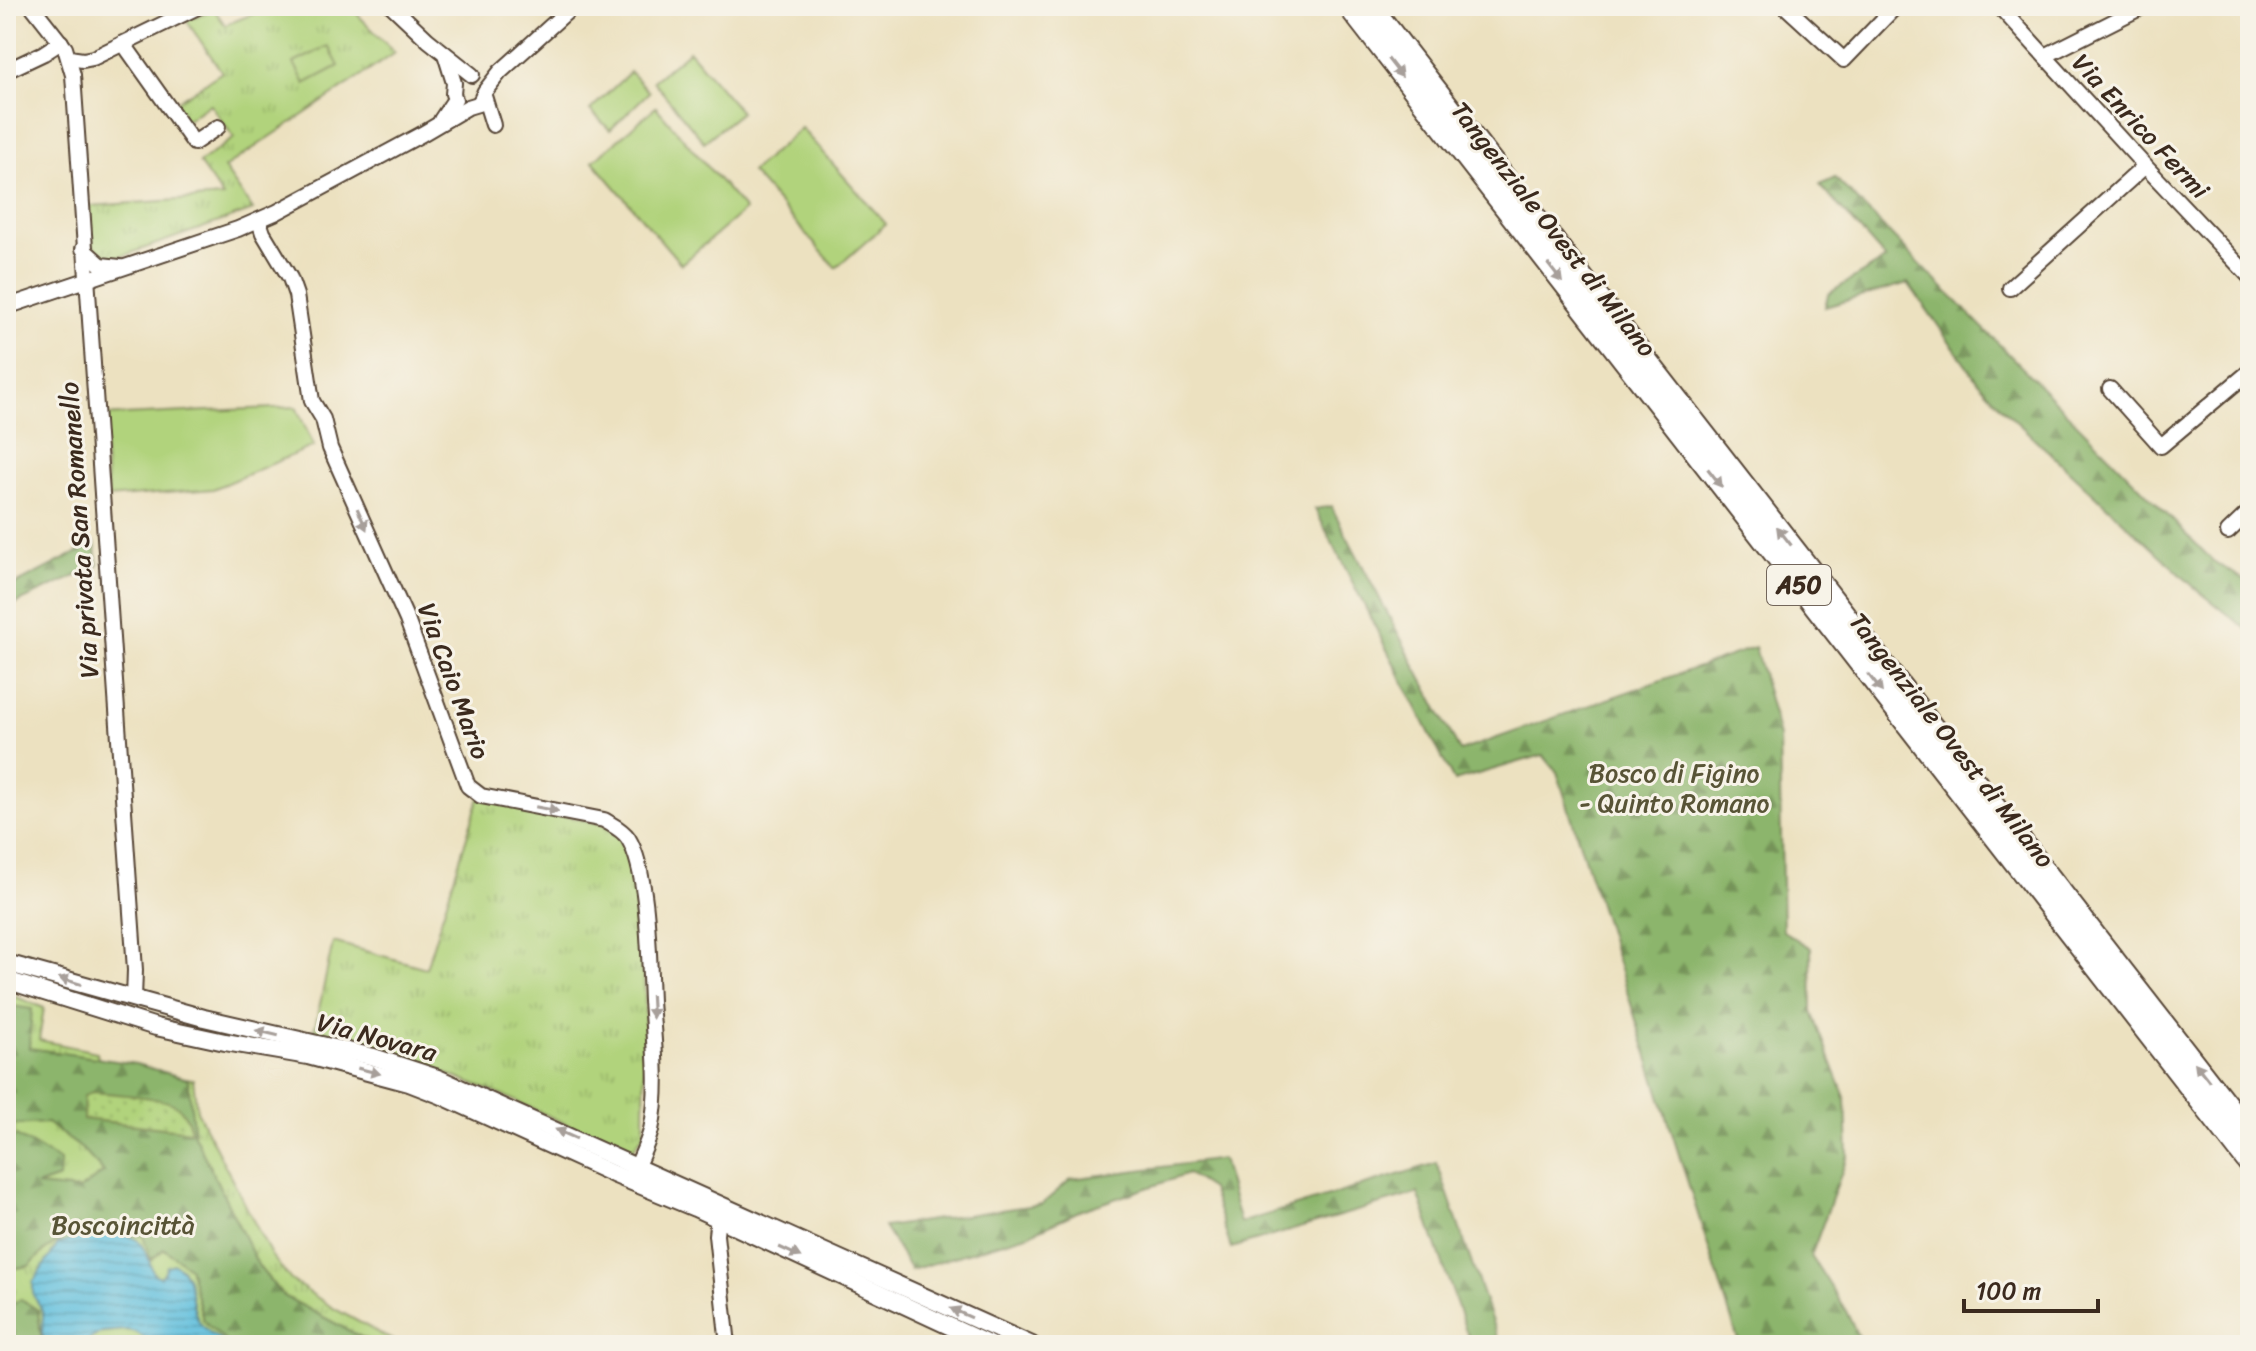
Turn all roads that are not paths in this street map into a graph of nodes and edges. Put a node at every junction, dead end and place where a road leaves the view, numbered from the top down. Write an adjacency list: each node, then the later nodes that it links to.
1 (200, 6): 12 (street)
2 (392, 6): 13 (street)
3 (573, 6): 17 (street)
4 (1348, 6): 40 (highway, Tangenziale Ovest di Milano / A50, one-way to 40)
5 (1371, 6): 39 (highway, Tangenziale Ovest di Milano / A50, one-way to 5)
6 (1785, 6): 7 (street)
7 (1896, 6)
8 (1999, 6): 14 (street, Via Enrico Fermi)
9 (2144, 6): 14 (street)
10 (36, 8): 11 (street, Via privata San Romanello)
11 (61, 42): 15 (street, Via privata San Romanello); 16 (street)
12 (123, 43): 15 (street); 19 (street)
13 (445, 54): 17 (street); 17 (street)
14 (2045, 56): 20 (street, Via Enrico Fermi)
15 (69, 58): 25 (street, Via privata San Romanello)
16 (6, 71)
17 (473, 93): 18 (street); 21 (street)
18 (492, 122)
19 (218, 127)
20 (2145, 166): 27 (street, Via Enrico Fermi); 29 (street)
21 (277, 212): 22 (street); 24 (street)
22 (259, 221): 23 (street); 24 (street, Via Caio Mario)
23 (238, 229): 24 (street); 26 (street)
24 (268, 241): 41 (street, Via Caio Mario, one-way to 41)
25 (83, 249): 26 (street); 28 (street, Via privata San Romanello)
26 (124, 268): 28 (street)
27 (2250, 277)
28 (87, 280): 30 (street); 37 (street, Via privata San Romanello)
29 (2010, 288)
30 (6, 307)
31 (2250, 371): 32 (street)
32 (2110, 389)
33 (2250, 511): 34 (street)
34 (2228, 532)
35 (6, 963): 37 (main road, Via Novara, one-way to 35)
36 (6, 980): 38 (main road, Via Novara)
37 (134, 999): 38 (main road); 41 (main road, Via Novara, one-way to 37)
38 (130, 1018): 41 (main road, Via Novara, one-way to 41)
39 (2250, 1134)
40 (2250, 1165)
41 (634, 1173): 42 (main road, Via Novara)
42 (719, 1212): 43 (street); 44 (main road, Via Novara, one-way to 44); 45 (main road, Via Novara, one-way to 42)
43 (728, 1345)
44 (990, 1345)
45 (1032, 1345)

